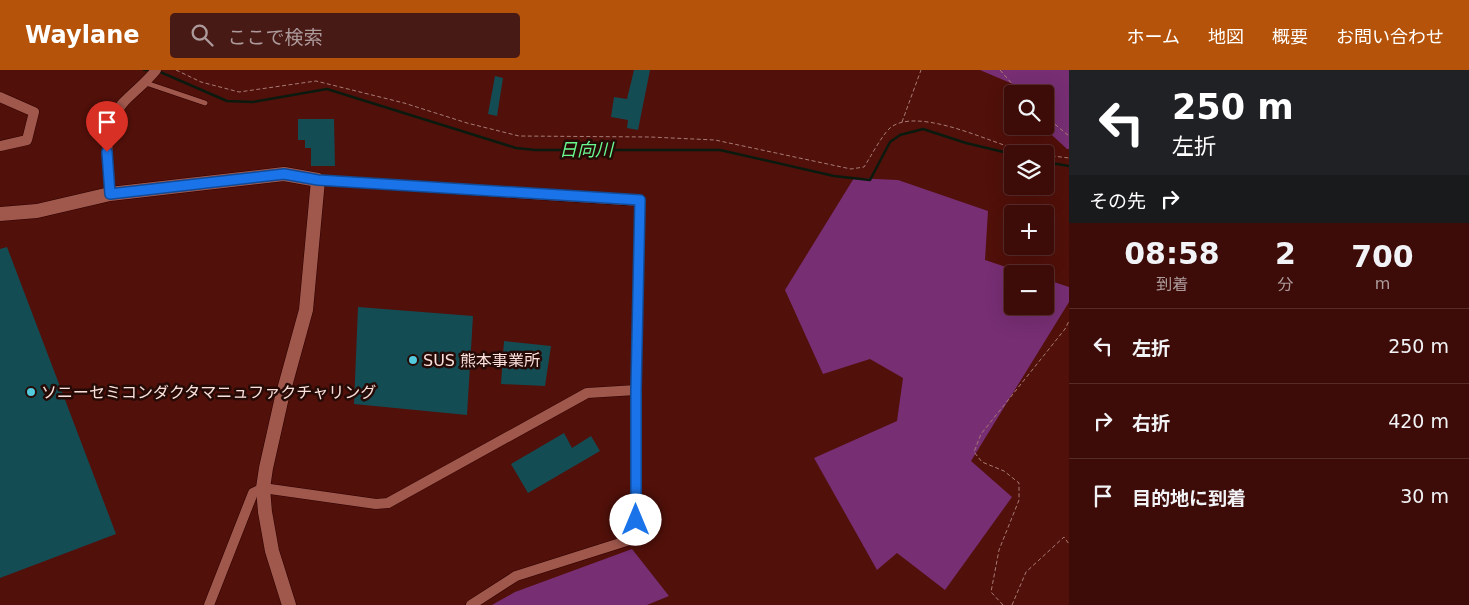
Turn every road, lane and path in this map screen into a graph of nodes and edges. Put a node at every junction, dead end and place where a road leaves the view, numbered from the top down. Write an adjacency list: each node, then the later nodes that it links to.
1 (156, 70): 5 (street)
2 (176, 70): 9 (path)
3 (921, 70): 9 (path)
4 (1000, 70): 6 (path)
5 (146, 83): 8 (lane); 17 (street)
6 (1013, 85)
7 (0, 97): 13 (street)
8 (205, 103)
9 (902, 123): 12 (path)
10 (1054, 124): 11 (path)
11 (1069, 136)
12 (1004, 145)
13 (0, 146)
14 (1054, 156): 15 (path)
15 (1069, 158)
16 (318, 180): 17 (street); 20 (street); 21 (street)
17 (110, 194): 18 (street)
18 (0, 214)
19 (1069, 321): 26 (path)
20 (636, 390): 21 (street); 25 (street)
21 (263, 488): 23 (street); 24 (street)
22 (1069, 544): 27 (path)
23 (209, 605)
24 (289, 605)
25 (471, 605)
26 (1003, 605)
27 (1012, 605)

